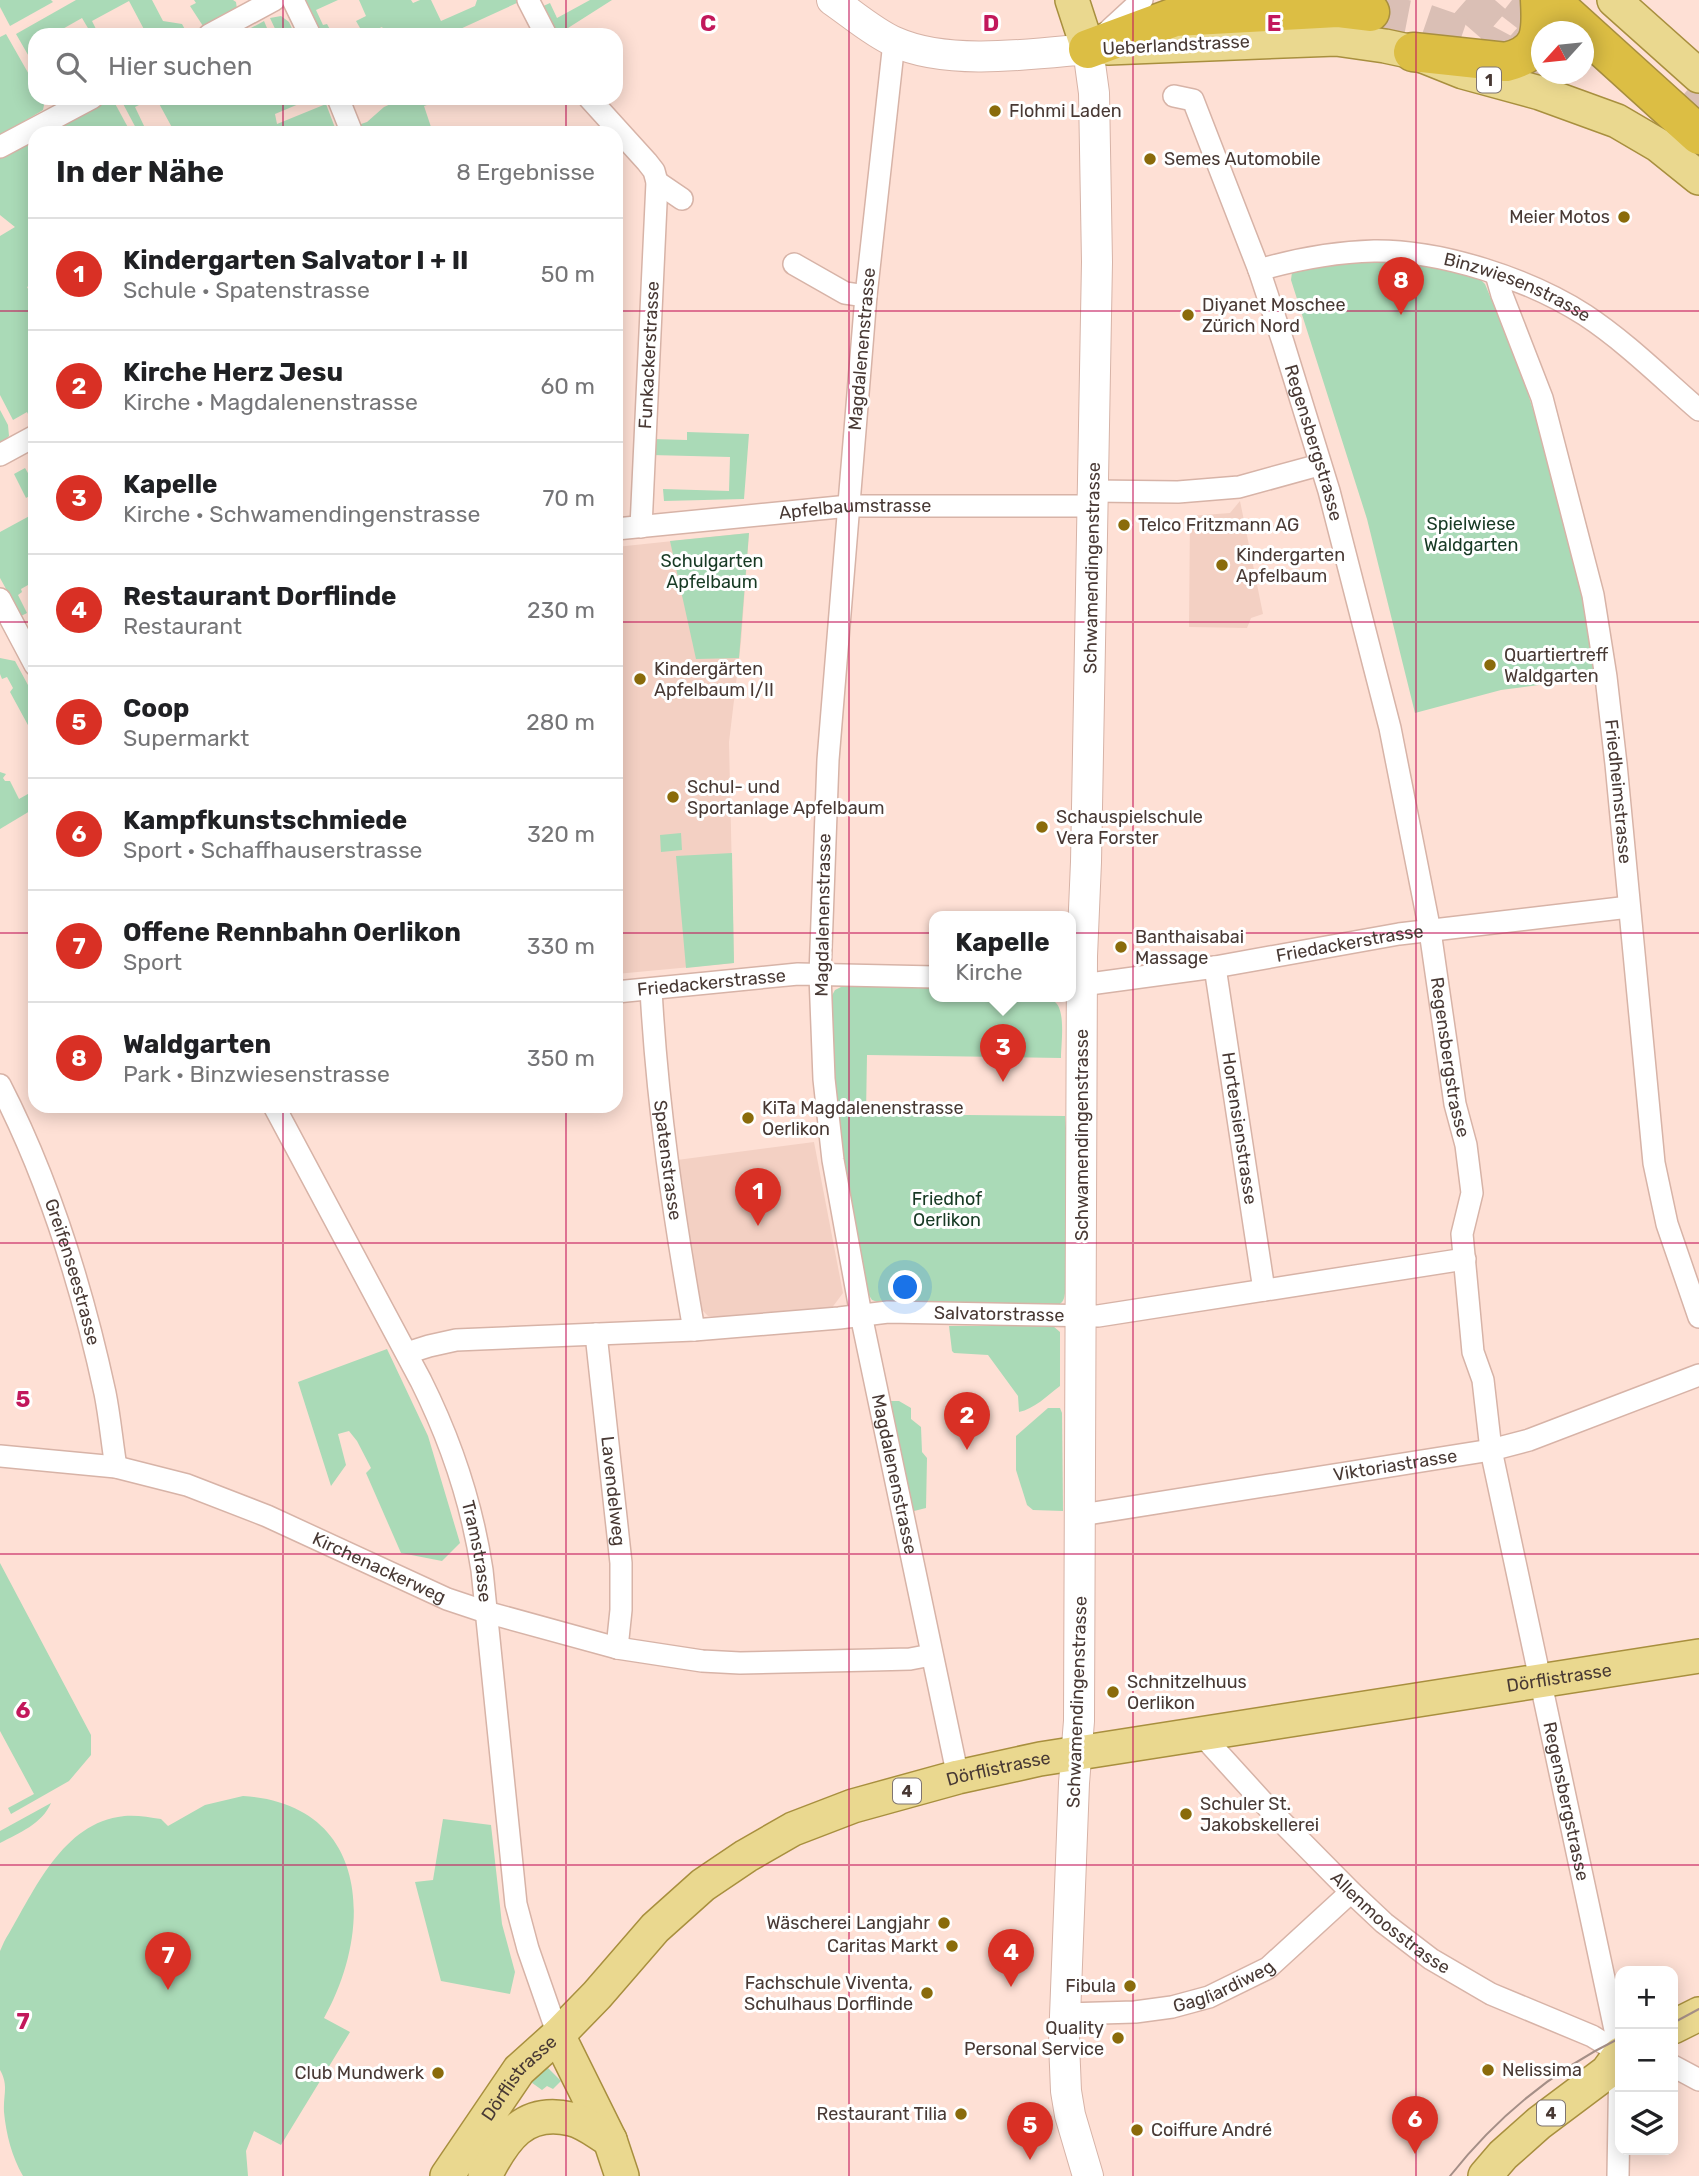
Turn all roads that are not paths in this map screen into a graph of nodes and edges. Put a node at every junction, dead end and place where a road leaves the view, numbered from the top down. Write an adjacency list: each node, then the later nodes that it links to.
1 (274, 0): 13 (street)
2 (293, 0): 14 (street)
3 (528, 0): 15 (street)
4 (832, 0): 16 (street, Ueberlandstrasse)
5 (1072, 0): 17 (main road, Schwamendingenstrasse)
6 (1088, 0): 17 (main road, Schwamendingenstrasse)
7 (1142, 0): 17 (street)
8 (1540, 0): 18 (highway)
9 (1550, 0): 28 (highway)
10 (1578, 0): 19 (highway)
11 (1614, 0): 19 (main road)
12 (1370, 12): 17 (highway)
13 (222, 28)
14 (307, 28)
15 (543, 28)
16 (894, 42): 17 (street, Ueberlandstrasse); 37 (street, Magdalenenstrasse)
17 (1088, 49): 18 (main road, Ueberlandstrasse / 1); 42 (street, Schwamendingenstrasse)
18 (1413, 52): 31 (main road, Ueberlandstrasse / 1)
19 (1692, 85)
20 (1174, 96): 35 (street, Regensbergstrasse)
21 (79, 105): 24 (street)
22 (341, 105): 25 (street)
23 (595, 105): 26 (street)
24 (39, 126)
25 (349, 126)
26 (614, 126)
27 (28, 132): 30 (street)
28 (1699, 135)
29 (623, 136): 32 (street)
30 (0, 147)
31 (1699, 178)
32 (657, 182): 33 (street); 44 (street, Funkackerstrasse)
33 (682, 200)
34 (794, 264): 37 (street)
35 (1259, 270): 36 (street, Binzwiesenstrasse); 41 (street, Regensbergstrasse)
36 (1496, 274): 38 (street, Binzwiesenstrasse); 48 (street, Friedheimstrasse)
37 (866, 296): 43 (street, Magdalenenstrasse)
38 (1699, 410)
39 (28, 440): 40 (street)
40 (0, 455)
41 (1319, 465): 42 (street, Apfelbaumstrasse); 49 (street, Regensbergstrasse)
42 (1093, 499): 43 (street, Apfelbaumstrasse); 53 (street, Schwamendingenstrasse)
43 (849, 506): 44 (street, Apfelbaumstrasse); 51 (street, Magdalenenstrasse)
44 (641, 527): 45 (street, Apfelbaumstrasse)
45 (623, 528)
46 (0, 599): 47 (street)
47 (28, 652)
48 (1629, 907): 49 (street, Friedackerstrasse); 62 (street, Friedheimstrasse)
49 (1430, 932): 50 (street, Friedackerstrasse); 58 (street, Regensbergstrasse)
50 (1215, 967): 53 (street, Friedackerstrasse); 59 (street, Hortensienstrasse)
51 (820, 975): 52 (street, Friedackerstrasse); 54 (street, Friedackerstrasse); 60 (street, Magdalenenstrasse)
52 (929, 976)
53 (1077, 985): 61 (street, Schwamendingenstrasse)
54 (651, 989): 55 (street, Friedackerstrasse); 63 (street, Spatenstrasse)
55 (623, 991)
56 (0, 1085): 69 (street, Greifenseestrasse)
57 (278, 1113): 65 (street, Tramstrasse)
58 (1465, 1259): 59 (street, Salvatorstrasse); 67 (street, Regensbergstrasse)
59 (1264, 1290): 61 (street, Salvatorstrasse)
60 (861, 1315): 61 (street, Salvatorstrasse); 63 (street, Salvatorstrasse); 73 (street, Magdalenenstrasse)
61 (1081, 1315): 70 (street, Schwamendingenstrasse)
62 (1699, 1317)
63 (694, 1330): 64 (street, Salvatorstrasse)
64 (596, 1334): 65 (street, Salvatorstrasse); 72 (street, Lavendelweg)
65 (407, 1353): 71 (street, Tramstrasse)
66 (1699, 1375): 67 (street, Viktoriastrasse)
67 (1492, 1450): 70 (street, Viktoriastrasse); 75 (street, Regensbergstrasse)
68 (0, 1456): 69 (street, Kirchenackerweg)
69 (116, 1467): 71 (street, Kirchenackerweg)
70 (1081, 1515): 77 (street, Schwamendingenstrasse)
71 (486, 1612): 72 (street, Kirchenackerweg); 84 (street, Tramstrasse)
72 (617, 1648): 73 (street, Kirchenackerweg)
73 (932, 1655): 78 (street, Magdalenenstrasse)
74 (1699, 1656): 75 (main road, Dörflistrasse / 4)
75 (1541, 1682): 76 (main road, Dörflistrasse / 4); 83 (street, Regensbergstrasse)
76 (1201, 1734): 77 (main road, Dörflistrasse / 4); 79 (street, Allenmoosstrasse)
77 (1077, 1754): 78 (main road, Dörflistrasse / 4); 80 (street, Schwamendingenstrasse)
78 (958, 1777): 84 (main road, Dörflistrasse / 4)
79 (1352, 1892): 80 (street, Gagliardiweg); 85 (street, Allenmoosstrasse)
80 (1065, 2014): 94 (street, Schwamendingenstrasse)
81 (1699, 2014): 82 (main road)
82 (1678, 2024)
83 (1615, 2030)
84 (558, 2035): 90 (main road); 91 (main road, Dörflistrasse / 4)
85 (1615, 2051)
86 (1615, 2061): 95 (main road, 4)
87 (1678, 2069): 88 (street)
88 (1699, 2081)
89 (1619, 2092): 96 (street, Regensbergstrasse)
90 (610, 2140): 92 (main road, Dörflistrasse); 93 (main road)
91 (447, 2176)
92 (485, 2176)
93 (622, 2176)
94 (1088, 2176)
95 (1485, 2176)
96 (1618, 2176)

